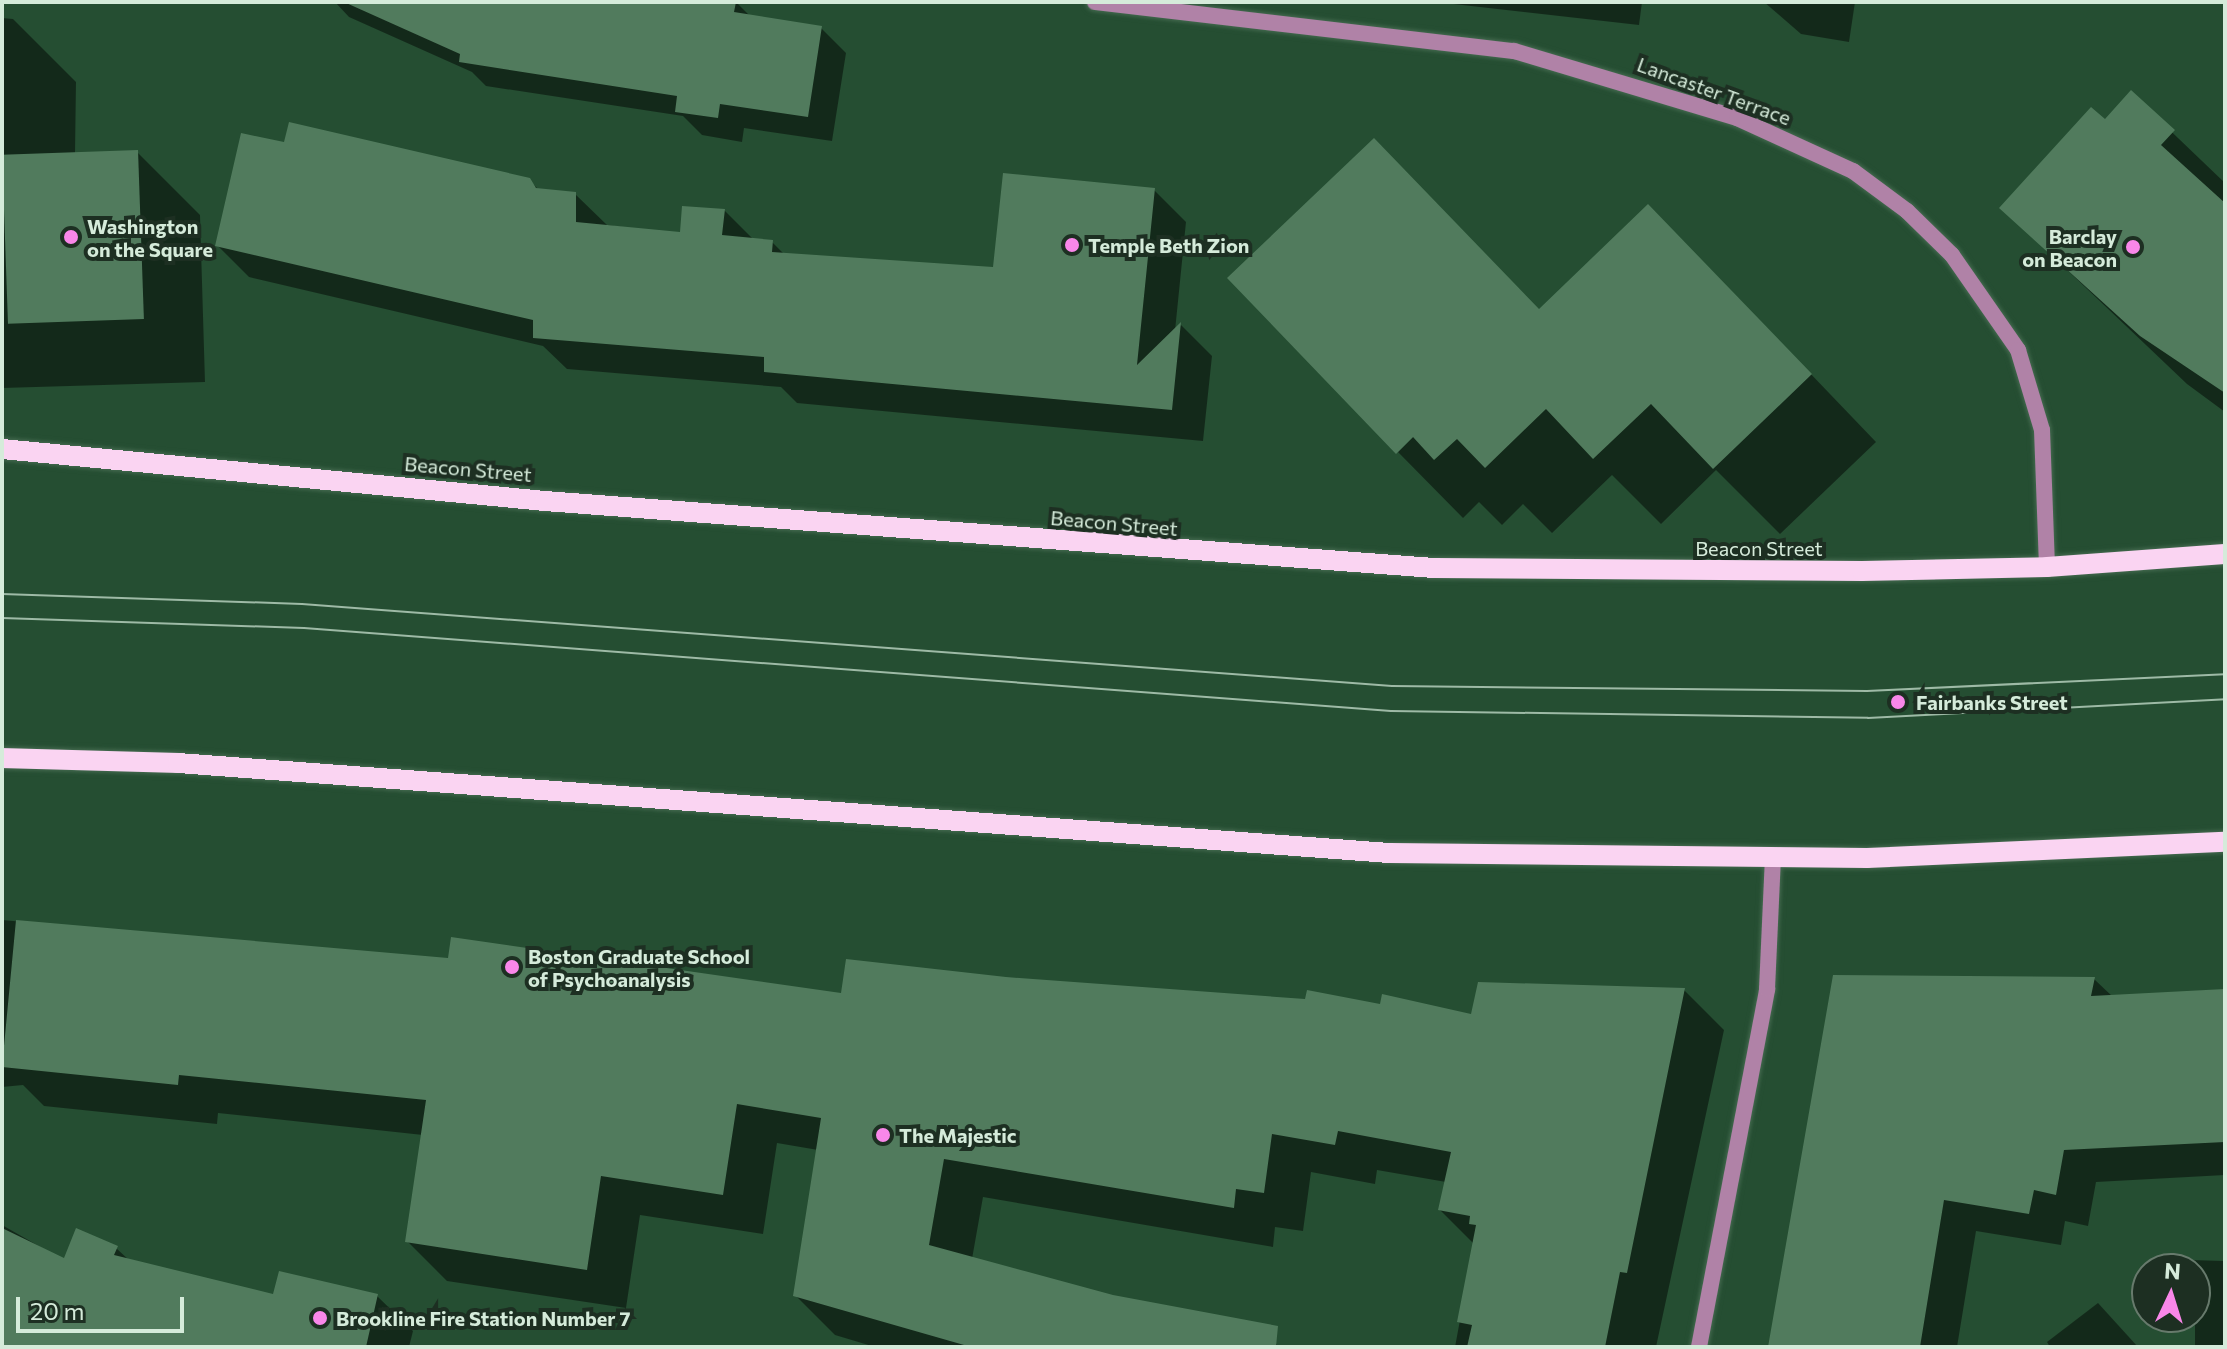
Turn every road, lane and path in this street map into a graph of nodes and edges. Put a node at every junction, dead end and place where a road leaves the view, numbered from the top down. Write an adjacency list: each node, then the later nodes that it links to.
1 (1095, 2): 4 (street, Lancaster Terrace)
2 (2, 449): 4 (main road, Beacon Street)
3 (2225, 554): 4 (main road, Beacon Street)
4 (2047, 567)
5 (2, 758): 7 (main road)
6 (2225, 842): 7 (main road)
7 (1773, 859): 8 (street)
8 (1699, 1347)

